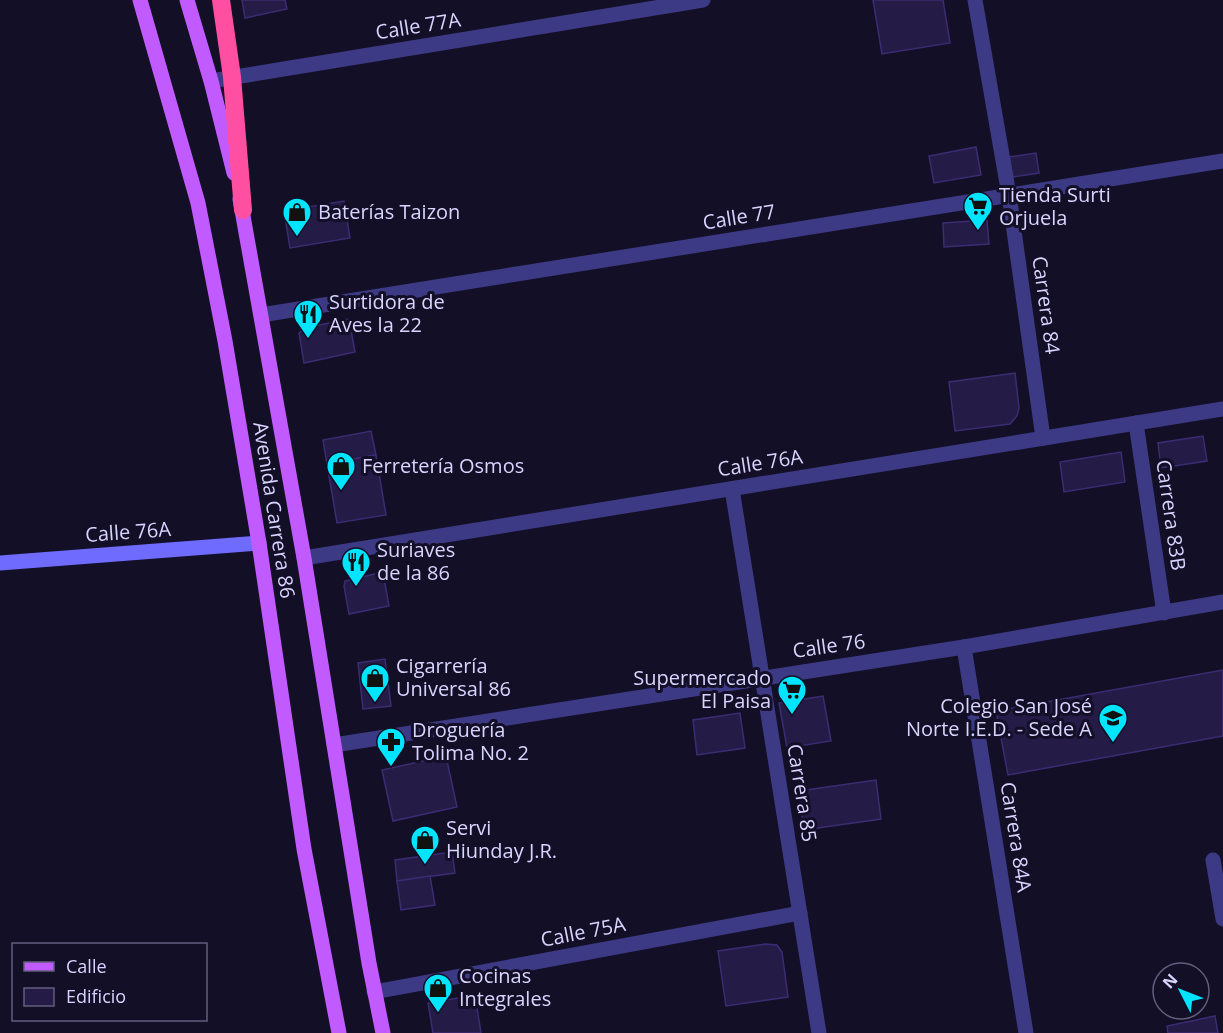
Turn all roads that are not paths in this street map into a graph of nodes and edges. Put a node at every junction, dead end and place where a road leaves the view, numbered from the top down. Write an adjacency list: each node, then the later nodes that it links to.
1 (140, 0): 16 (main road, Avenida Carrera 86)
2 (187, 0): 7 (main road, Avenida Carrera 86)
3 (221, 0): 6 (highway)
4 (697, 0): 6 (street, Calle 77A)
5 (975, 0): 9 (street, Carrera 84)
6 (232, 77): 7 (street, Calle 77A); 10 (highway)
7 (211, 81): 10 (main road, Avenida Carrera 86)
8 (1223, 161): 9 (street, Calle 77)
9 (1009, 195): 11 (street, Calle 77); 14 (street, Carrera 84)
10 (243, 210): 11 (main road, Avenida Carrera 86)
11 (261, 315): 17 (main road, Avenida Carrera 86)
12 (1223, 409): 13 (street, Calle 76A)
13 (1136, 423): 14 (street, Calle 76A); 20 (street, Carrera 83B)
14 (1044, 438): 15 (street, Calle 76A)
15 (732, 489): 17 (street, Calle 76A); 22 (street, Carrera 85)
16 (260, 543): 18 (street, Calle 76A); 28 (main road, Avenida Carrera 86)
17 (303, 558): 23 (main road, Avenida Carrera 86)
18 (0, 563)
19 (1223, 603): 20 (street, Calle 76)
20 (1164, 613): 21 (street, Calle 76)
21 (964, 647): 22 (street, Calle 76); 31 (street, Carrera 84A)
22 (762, 678): 23 (street, Calle 76); 25 (street, Carrera 85)
23 (334, 745): 27 (main road, Avenida Carrera 86)
24 (1213, 860): 26 (street)
25 (800, 913): 27 (street, Calle 75A); 30 (street, Carrera 85)
26 (1223, 919)
27 (374, 992): 29 (main road, Avenida Carrera 86)
28 (339, 1033)
29 (383, 1033)
30 (819, 1033)
31 (1026, 1033)

